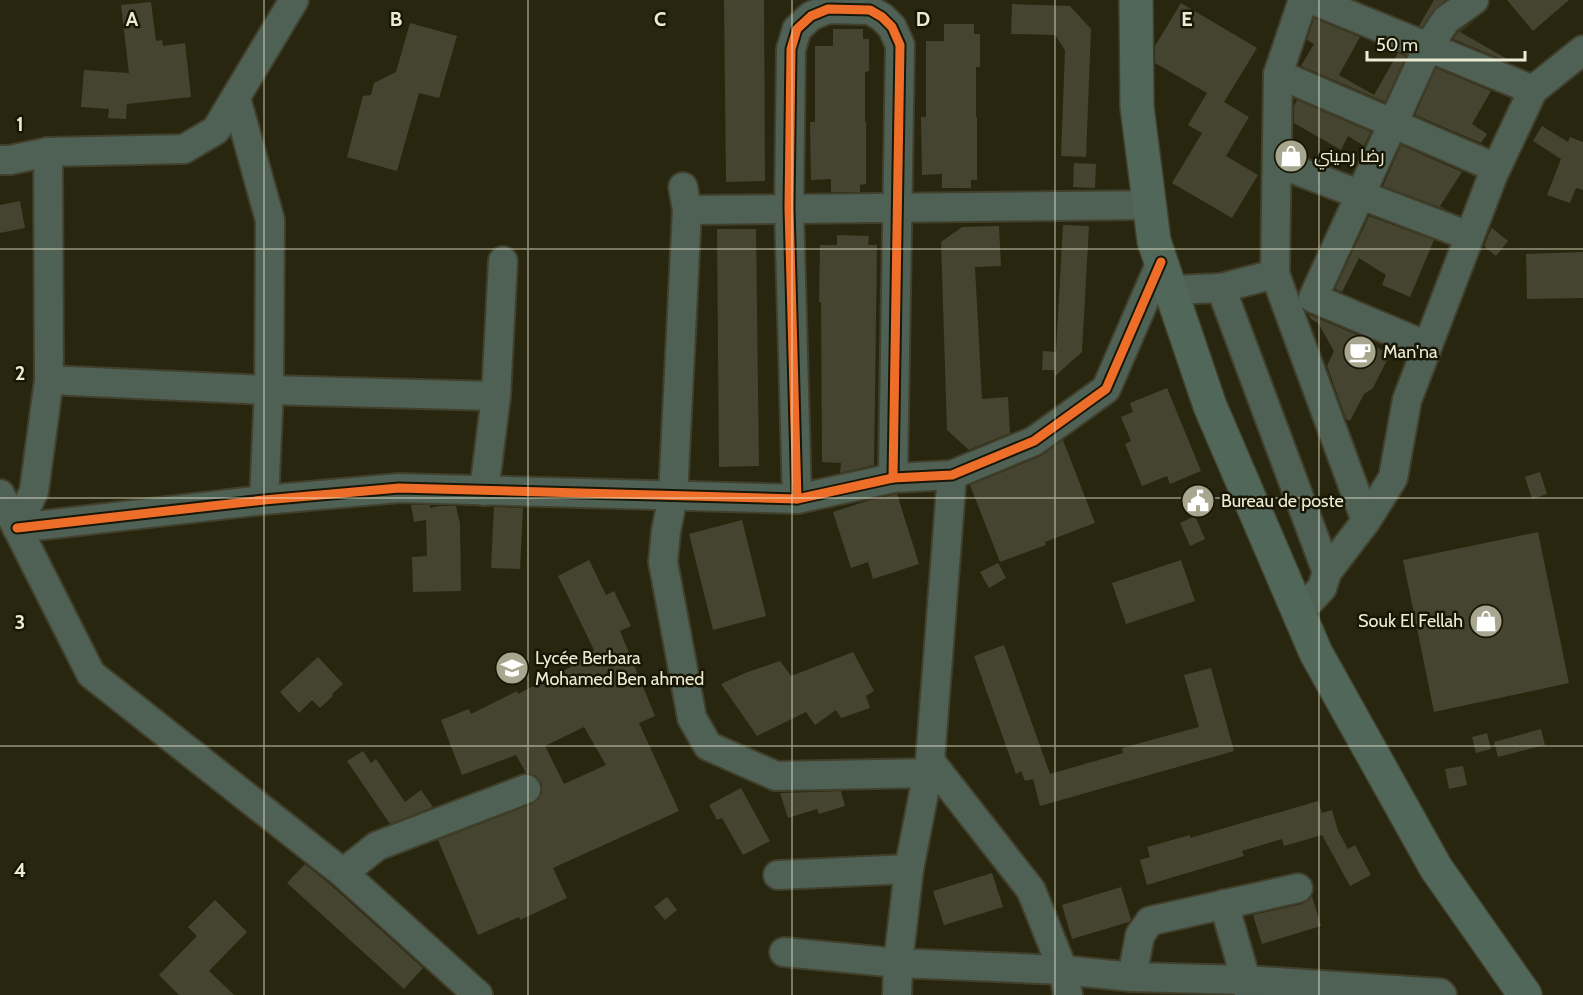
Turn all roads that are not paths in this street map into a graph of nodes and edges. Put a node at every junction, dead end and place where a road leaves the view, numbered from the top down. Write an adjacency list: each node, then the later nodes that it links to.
1 (294, 0): 10 (street)
2 (1136, 0): 17 (main road)
3 (1303, 0): 8 (street)
4 (1312, 0): 6 (street)
5 (1474, 0): 6 (street)
6 (1428, 48): 9 (street); 11 (street)
7 (1583, 50): 9 (street)
8 (1278, 74): 11 (street); 14 (street)
9 (1533, 90): 15 (street)
10 (236, 98): 12 (street); 27 (street)
11 (1393, 124): 15 (street); 16 (street)
12 (48, 152): 13 (street); 26 (street)
13 (0, 160)
14 (1277, 164): 16 (street); 22 (street)
15 (1496, 168): 20 (street)
16 (1360, 196): 20 (street); 25 (street)
17 (1149, 204): 18 (street); 23 (main road)
18 (898, 207): 19 (street); 19 (street); 30 (street)
19 (789, 208): 33 (street); 34 (street)
20 (1469, 236): 25 (street)
21 (504, 261): 28 (street)
22 (1275, 274): 24 (street); 36 (street)
23 (1166, 276): 24 (street); 29 (street); 39 (main road)
24 (1221, 288): 38 (street)
25 (1427, 346): 36 (street)
26 (49, 380): 27 (street); 37 (street)
27 (269, 390): 28 (street); 35 (street)
28 (496, 396): 31 (street)
29 (952, 475): 30 (street); 40 (street)
30 (893, 478): 34 (street)
31 (484, 490): 33 (street); 35 (street)
32 (0, 494): 37 (street)
33 (673, 496): 34 (street); 40 (street)
34 (797, 499)
35 (264, 500): 37 (street)
36 (1366, 521): 38 (street)
37 (17, 528): 43 (street)
38 (1327, 572): 39 (street)
39 (1299, 612): 55 (main road)
40 (929, 767): 42 (street); 50 (street)
41 (526, 789): 43 (street)
42 (909, 869): 44 (street); 48 (street)
43 (343, 873): 52 (street)
44 (778, 875)
45 (1298, 888): 46 (street)
46 (1224, 904): 49 (street); 51 (street)
47 (784, 951): 48 (street)
48 (898, 963): 50 (street); 53 (street)
49 (1132, 977): 50 (street); 51 (street)
50 (1066, 983)
51 (1248, 988): 54 (street)
52 (478, 995)
53 (897, 995)
54 (1442, 995)
55 (1525, 995)

